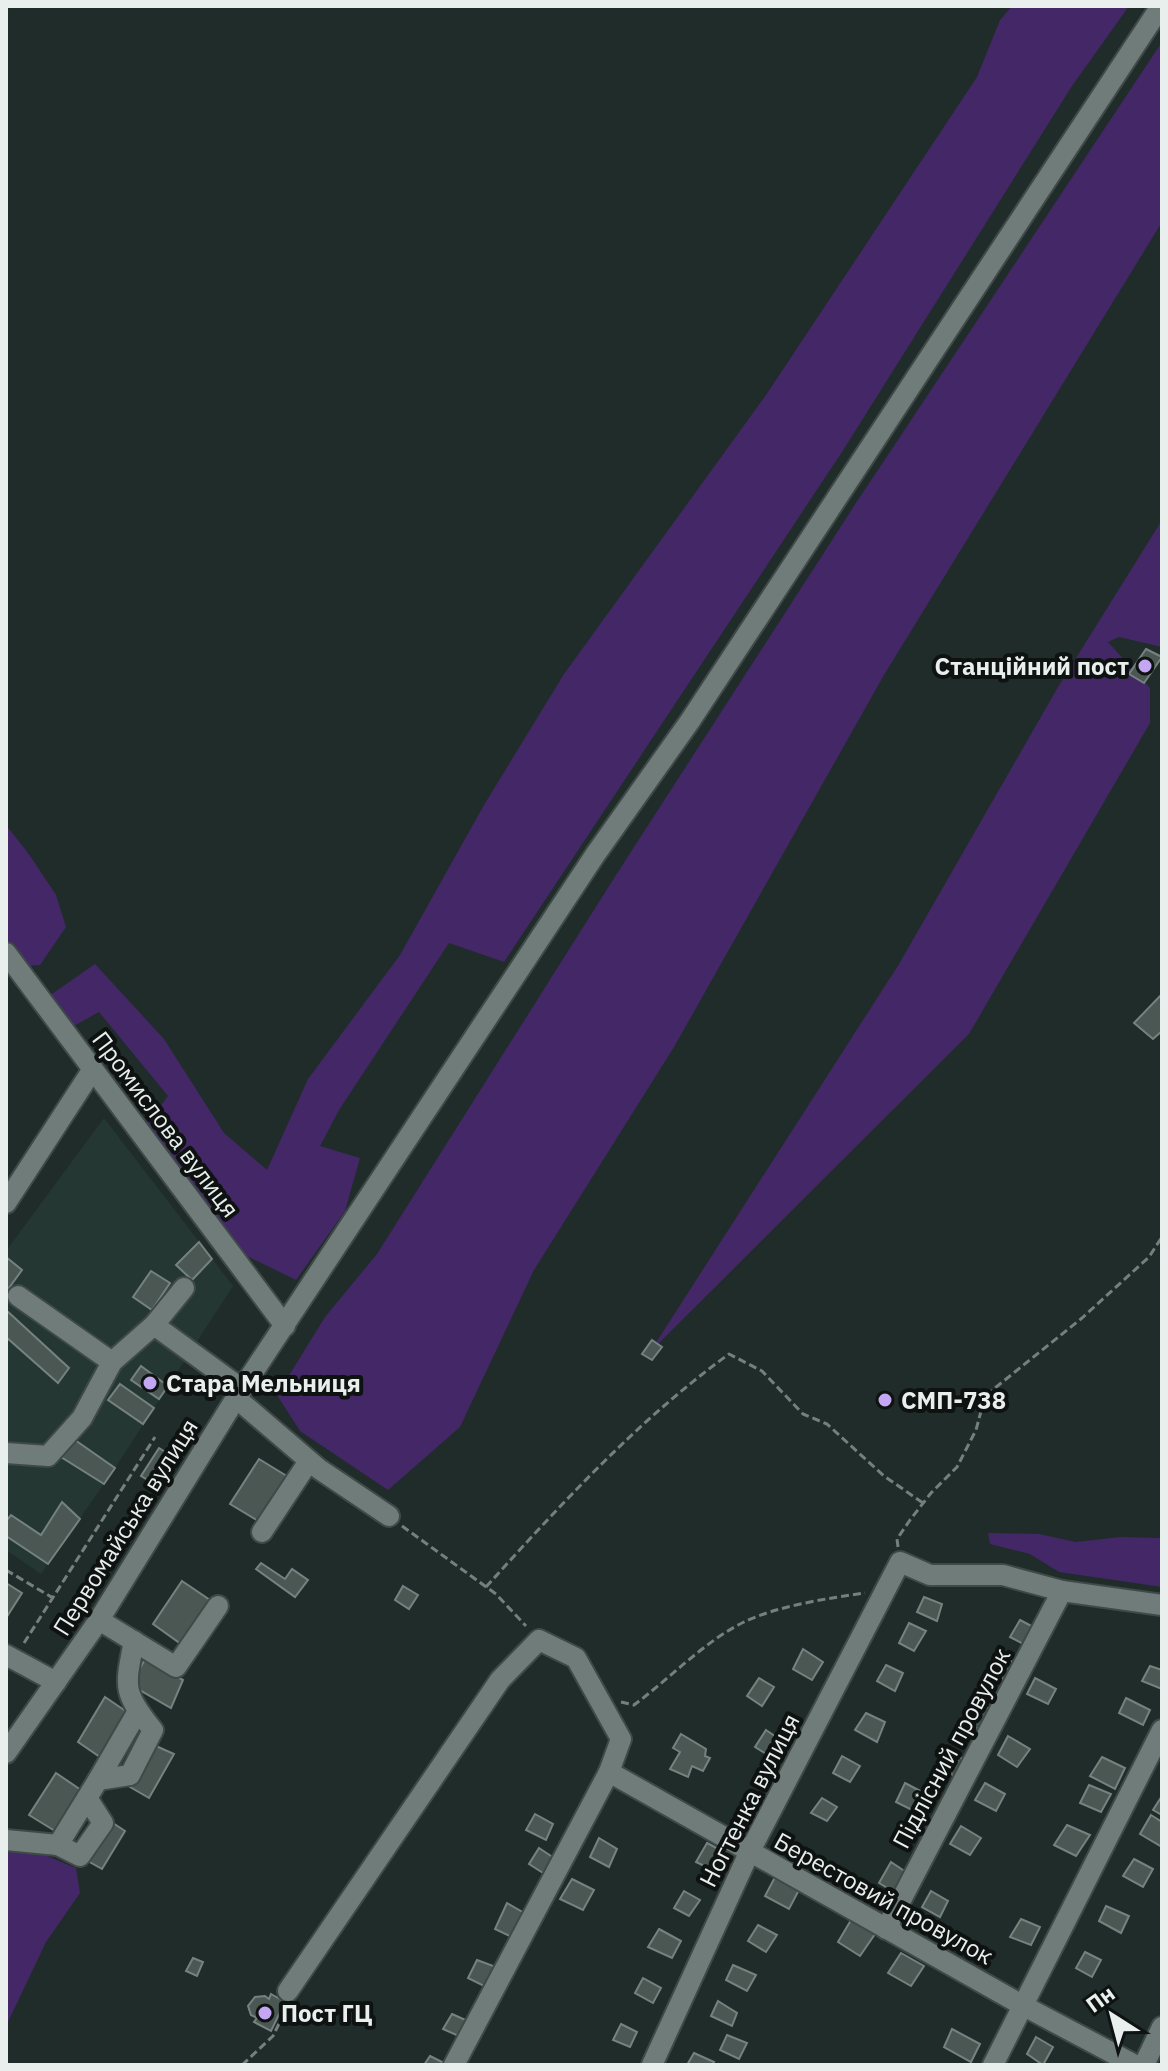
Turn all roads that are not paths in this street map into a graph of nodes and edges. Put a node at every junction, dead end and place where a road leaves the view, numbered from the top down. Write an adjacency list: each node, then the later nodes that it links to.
1 (1161, 6): 8 (street, Первомайська вулиця)
2 (6, 953): 3 (street, Промислова вулиця)
3 (93, 1069): 4 (street); 8 (street, Промислова вулиця)
4 (6, 1203)
5 (184, 1288): 7 (street)
6 (18, 1296): 9 (street)
7 (154, 1325): 9 (street); 10 (street)
8 (285, 1326): 10 (street, Первомайська вулиця)
9 (112, 1362): 11 (street)
10 (239, 1393): 12 (street); 18 (street, Первомайська вулиця)
11 (6, 1453)
12 (309, 1461): 13 (street); 14 (street)
13 (389, 1516)
14 (262, 1532)
15 (1062, 1591): 16 (street); 26 (street, Ногтенка вулиця); 27 (street, Підлісний провулок)
16 (1162, 1605)
17 (218, 1606): 19 (street)
18 (99, 1620): 19 (street); 21 (street, Первомайська вулиця)
19 (134, 1641): 25 (street)
20 (10, 1657): 21 (street)
21 (56, 1682): 23 (street, Первомайська вулиця)
22 (1162, 1730): 29 (street)
23 (6, 1753)
24 (609, 1772): 26 (street, Берестовий провулок); 28 (street); 31 (street)
25 (6, 1840)
26 (749, 1853): 27 (street, Берестовий провулок); 32 (street, Ногтенка вулиця)
27 (886, 1929): 29 (street, Берестовий провулок)
28 (288, 1991)
29 (1022, 2005): 33 (street); 34 (street, Берестовий провулок)
30 (1162, 2027): 35 (street)
31 (454, 2065)
32 (652, 2065)
33 (993, 2065)
34 (1135, 2065)
35 (1144, 2065)

